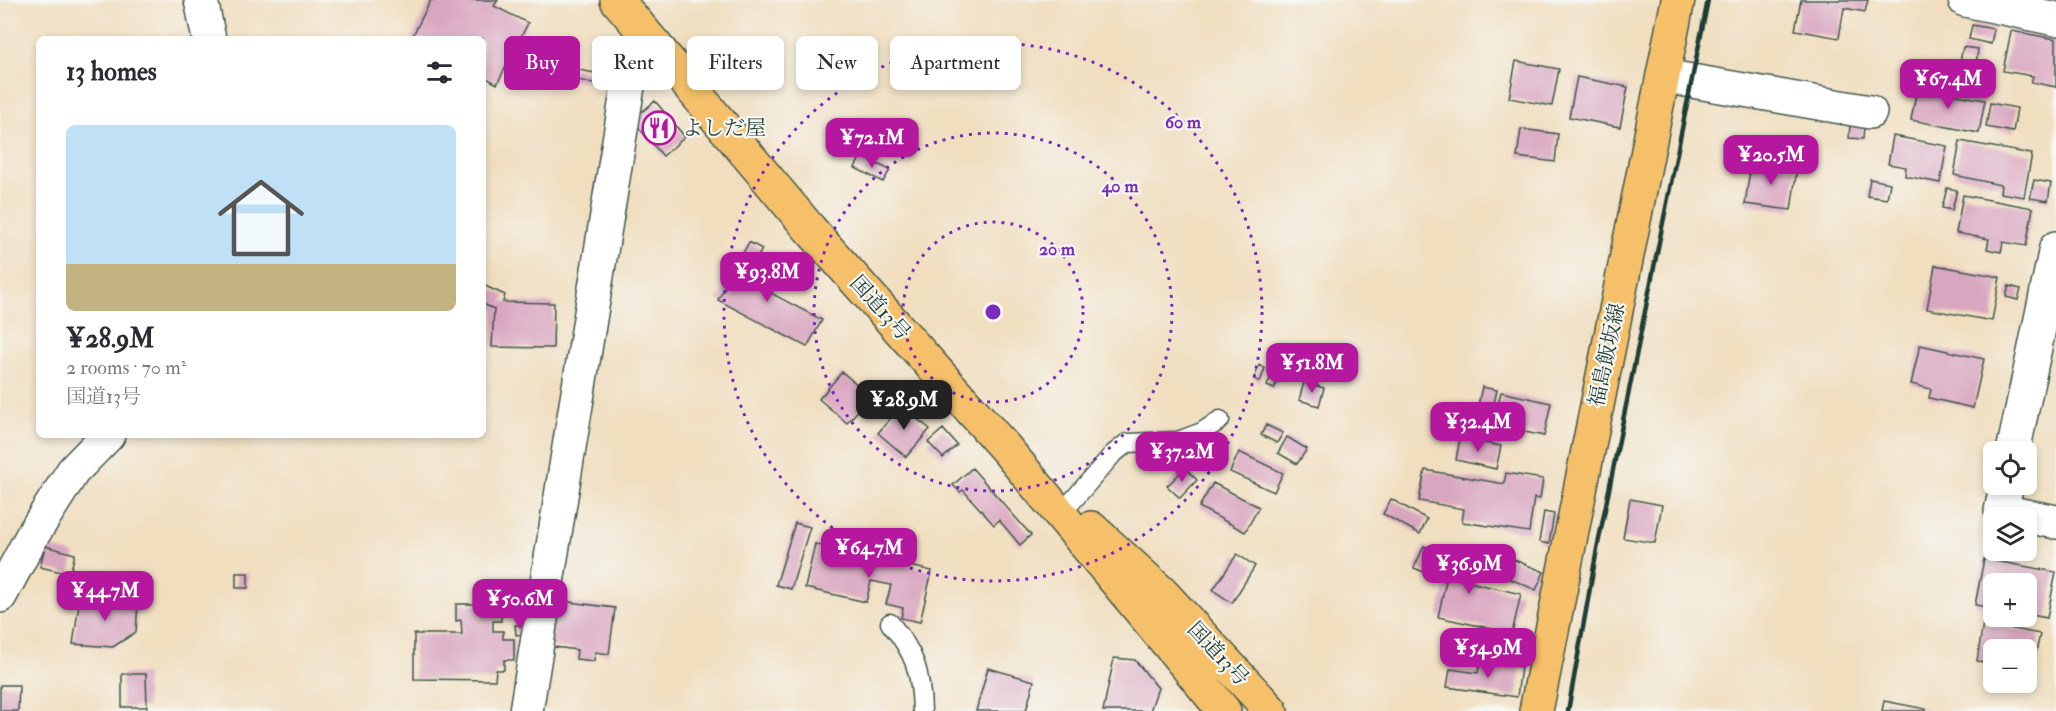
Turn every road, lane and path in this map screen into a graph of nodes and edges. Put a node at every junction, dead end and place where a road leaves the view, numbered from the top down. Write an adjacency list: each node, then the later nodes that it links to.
1 (201, 0): 6 (street)
2 (617, 0): 7 (main road, 国道13号)
3 (1678, 0): 9 (main road, 福島飯坂線)
4 (1965, 0): 5 (street)
5 (2056, 19)
6 (208, 36)
7 (647, 36)
8 (675, 69): 16 (main road, 国道13号)
9 (1663, 76): 11 (street); 28 (main road, 福島飯坂線)
10 (627, 90): 23 (street)
11 (1870, 112)
12 (2056, 248): 15 (street)
13 (1220, 420): 18 (lane)
14 (105, 438): 21 (street)
15 (2015, 441)
16 (1006, 449): 18 (main road, 国道13号); 25 (main road, 国道13号)
17 (2005, 495): 19 (street)
18 (1068, 506): 20 (main road, 国道13号)
19 (2056, 522)
20 (1162, 593): 26 (main road, 国道13号); 27 (main road)
21 (0, 596)
22 (890, 623): 24 (lane)
23 (526, 711)
24 (922, 711)
25 (1224, 711)
26 (1271, 711)
27 (1287, 711)
28 (1536, 711)

